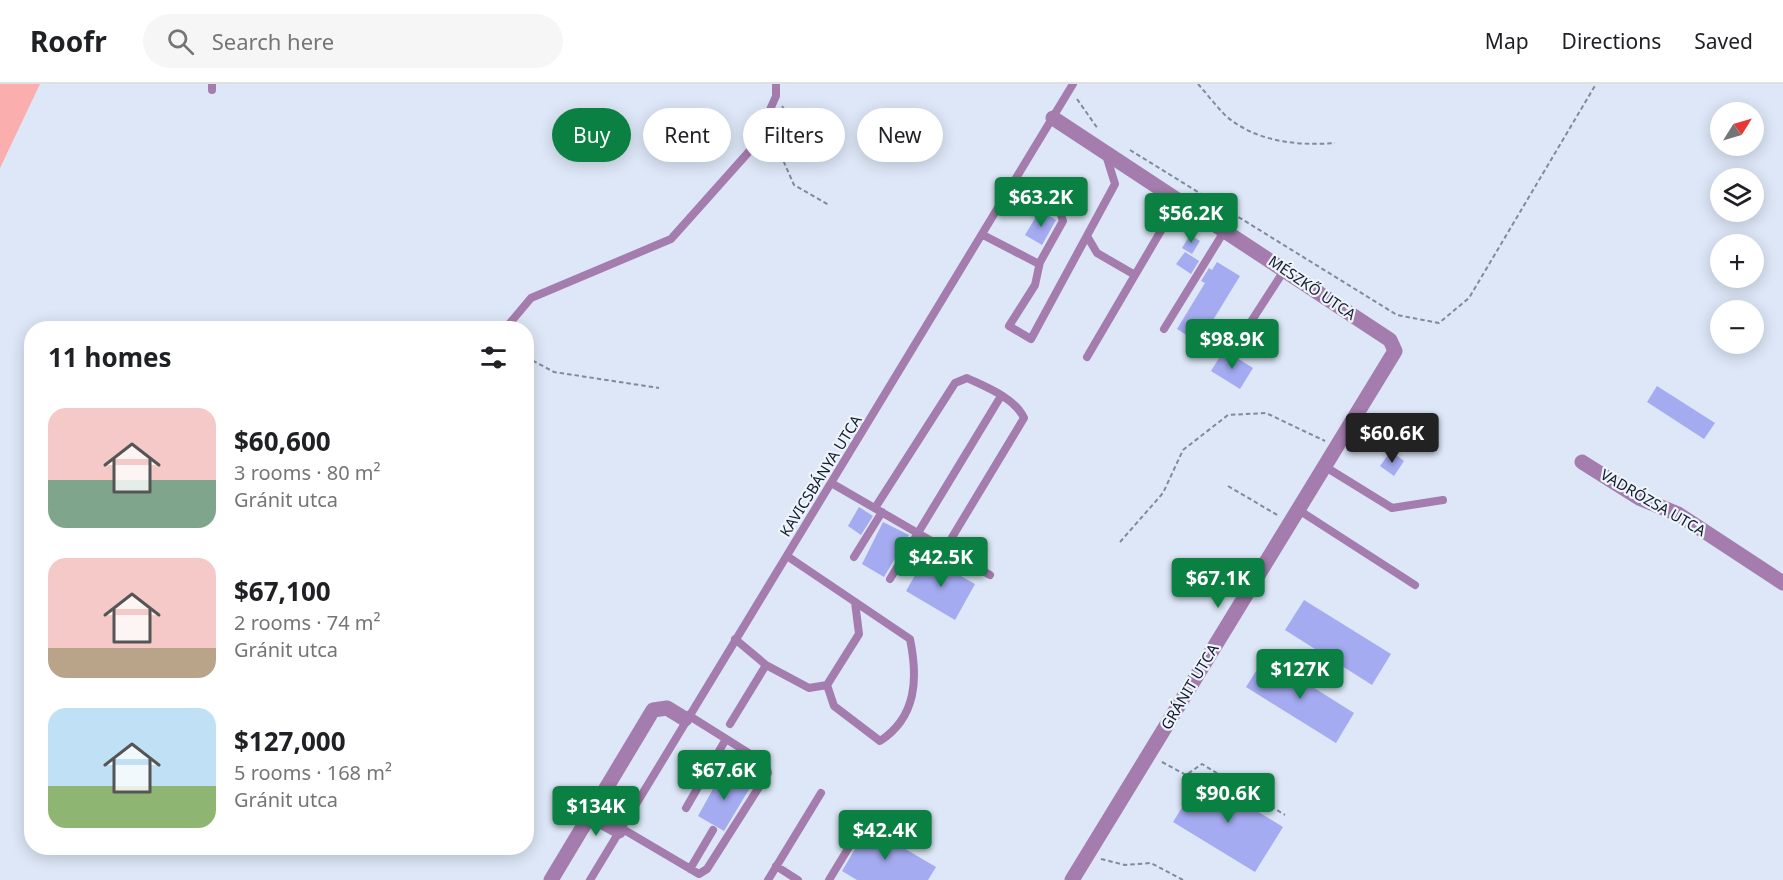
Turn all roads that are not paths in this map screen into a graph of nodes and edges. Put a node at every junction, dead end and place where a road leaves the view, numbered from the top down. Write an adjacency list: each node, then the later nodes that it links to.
1 (776, 84): 13 (lane)
2 (1073, 85): 3 (lane, KAVICSBÁNYA UTCA)
3 (1053, 117): 4 (street, MÉSZKŐ UTCA); 5 (lane, KAVICSBÁNYA UTCA)
4 (1104, 151): 6 (street, MÉSZKŐ UTCA); 9 (lane)
5 (1014, 183): 8 (lane, KAVICSBÁNYA UTCA); 10 (lane)
6 (1179, 200): 7 (street, MÉSZKŐ UTCA); 12 (lane)
7 (1225, 230): 11 (street, MÉSZKŐ UTCA); 14 (lane)
8 (983, 235): 10 (lane); 21 (lane, KAVICSBÁNYA UTCA)
9 (1087, 236): 10 (lane); 12 (lane)
10 (1040, 262)
11 (1285, 269): 15 (street, MÉSZKŐ UTCA); 16 (lane)
12 (1135, 275): 17 (lane)
13 (512, 321)
14 (1164, 329)
15 (1390, 339): 20 (street, GRÁNIT UTCA)
16 (1236, 345)
17 (1087, 357)
18 (1000, 396): 23 (lane); 25 (lane); 26 (lane)
19 (1582, 462): 31 (street, VADRÓZSA UTCA)
20 (1323, 466): 22 (lane); 24 (street, GRÁNIT UTCA)
21 (833, 484): 23 (lane); 27 (lane, KAVICSBÁNYA UTCA)
22 (1443, 500)
23 (879, 510): 25 (lane); 28 (lane)
24 (1293, 516): 32 (lane); 53 (street, GRÁNIT UTCA)
25 (917, 532): 26 (lane); 30 (lane)
26 (945, 549): 29 (lane)
27 (787, 556): 33 (lane); 34 (lane, KAVICSBÁNYA UTCA)
28 (854, 557)
29 (990, 575)
30 (890, 579)
31 (1783, 583)
32 (1415, 585)
33 (855, 602): 36 (lane); 36 (lane)
34 (735, 639): 35 (lane); 37 (lane, KAVICSBÁNYA UTCA)
35 (766, 665): 36 (lane); 38 (lane)
36 (827, 685)
37 (687, 717): 39 (lane); 42 (street); 44 (lane, KAVICSBÁNYA UTCA)
38 (730, 724)
39 (726, 739): 41 (lane); 47 (lane)
40 (821, 793): 46 (lane)
41 (686, 808)
42 (590, 815): 44 (street); 48 (street)
43 (866, 819): 52 (lane)
44 (620, 830): 47 (lane); 49 (lane, KAVICSBÁNYA UTCA)
45 (713, 830): 47 (lane)
46 (776, 866): 50 (lane); 51 (lane)
47 (690, 869)
48 (551, 880)
49 (590, 880)
50 (768, 880)
51 (798, 880)
52 (829, 880)
53 (1072, 880)

